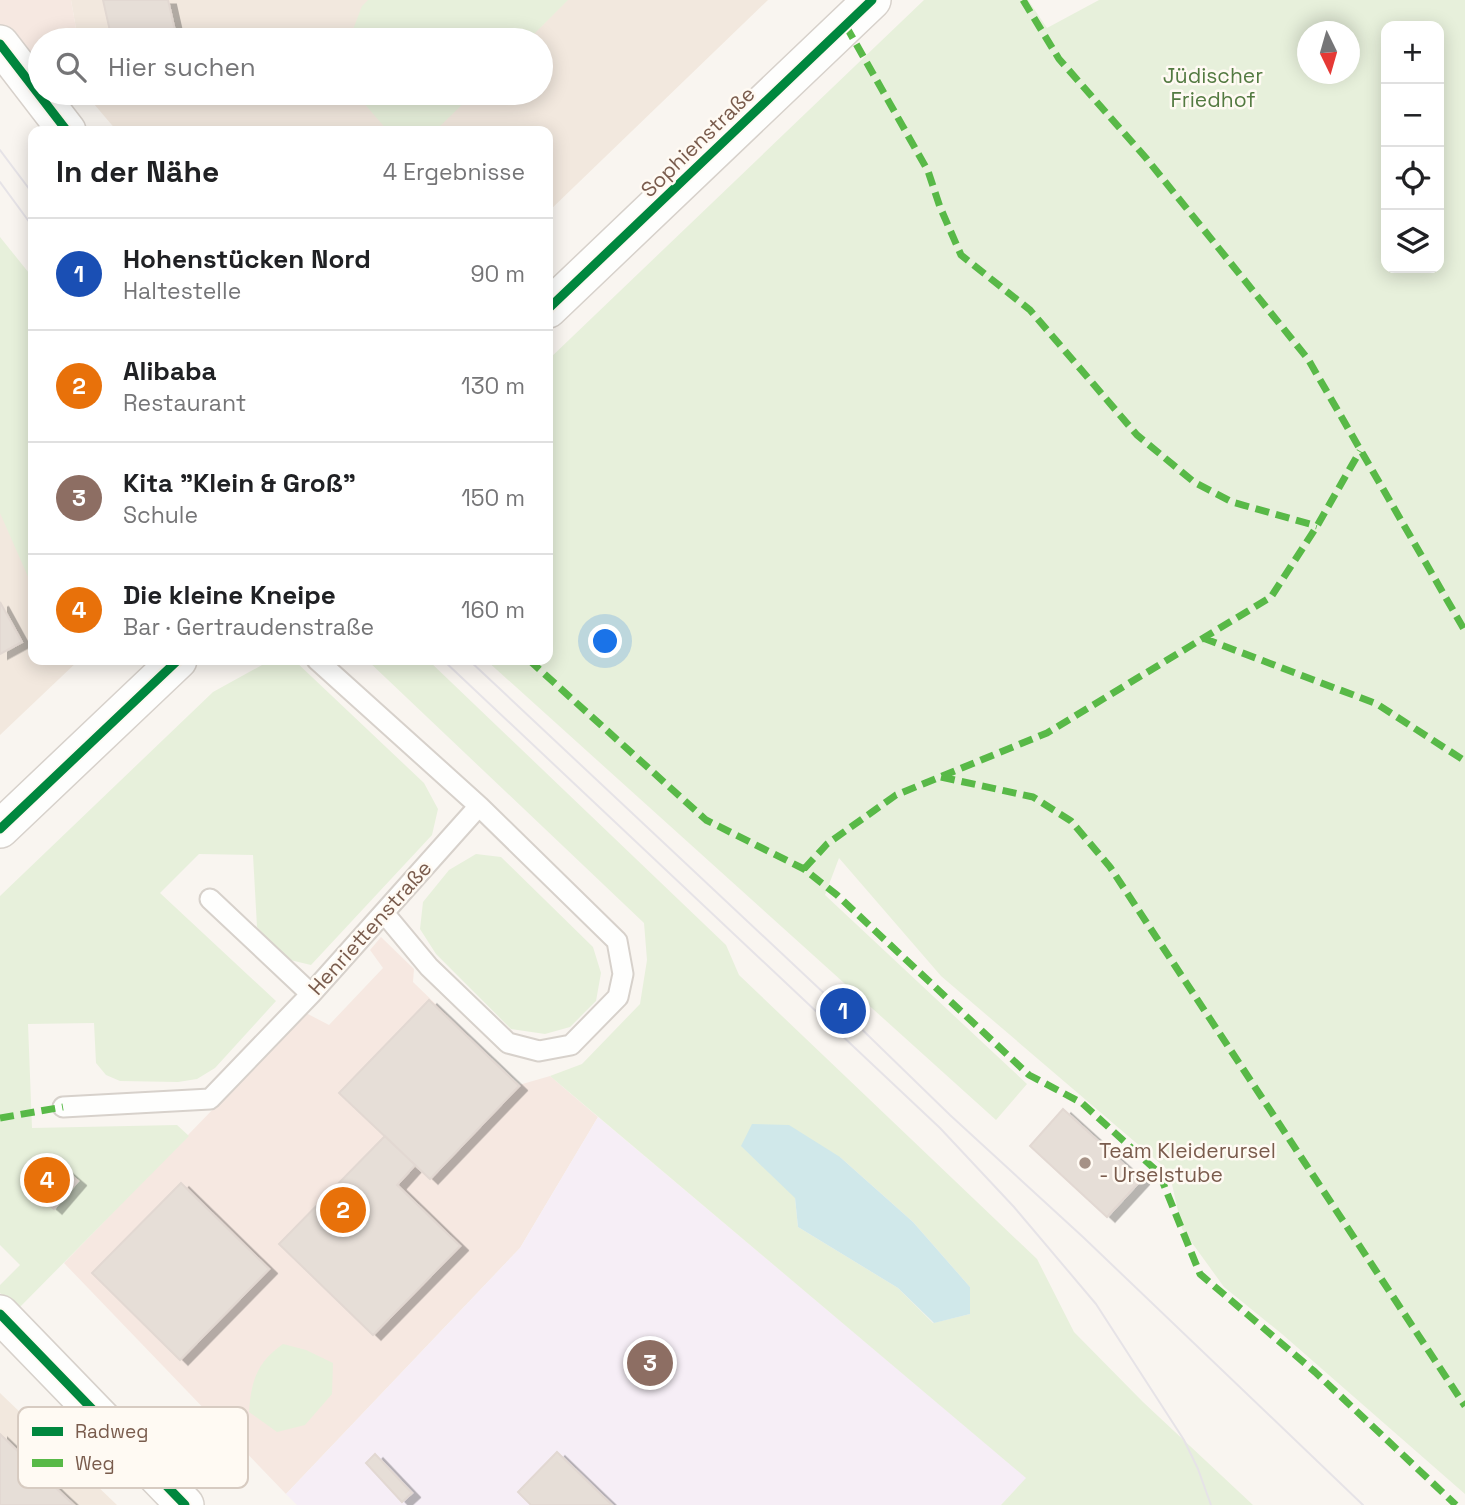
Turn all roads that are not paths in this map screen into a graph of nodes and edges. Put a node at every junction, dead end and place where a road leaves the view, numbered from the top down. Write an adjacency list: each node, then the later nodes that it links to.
1 (866, 2): 6 (street, Sophienstraße)
2 (0, 44): 3 (street)
3 (28, 80)
4 (47, 105): 5 (street)
5 (63, 126)
6 (553, 304)
7 (173, 665): 10 (street)
8 (323, 665): 9 (lane)
9 (479, 806): 12 (lane, Henriettenstraße); 12 (lane)
10 (0, 829)
11 (210, 899): 13 (lane)
12 (384, 913): 13 (lane, Henriettenstraße)
13 (311, 994): 14 (lane, Henriettenstraße)
14 (63, 1107)
15 (0, 1314): 16 (street)
16 (90, 1407)
17 (169, 1488): 18 (street)
18 (185, 1505)

